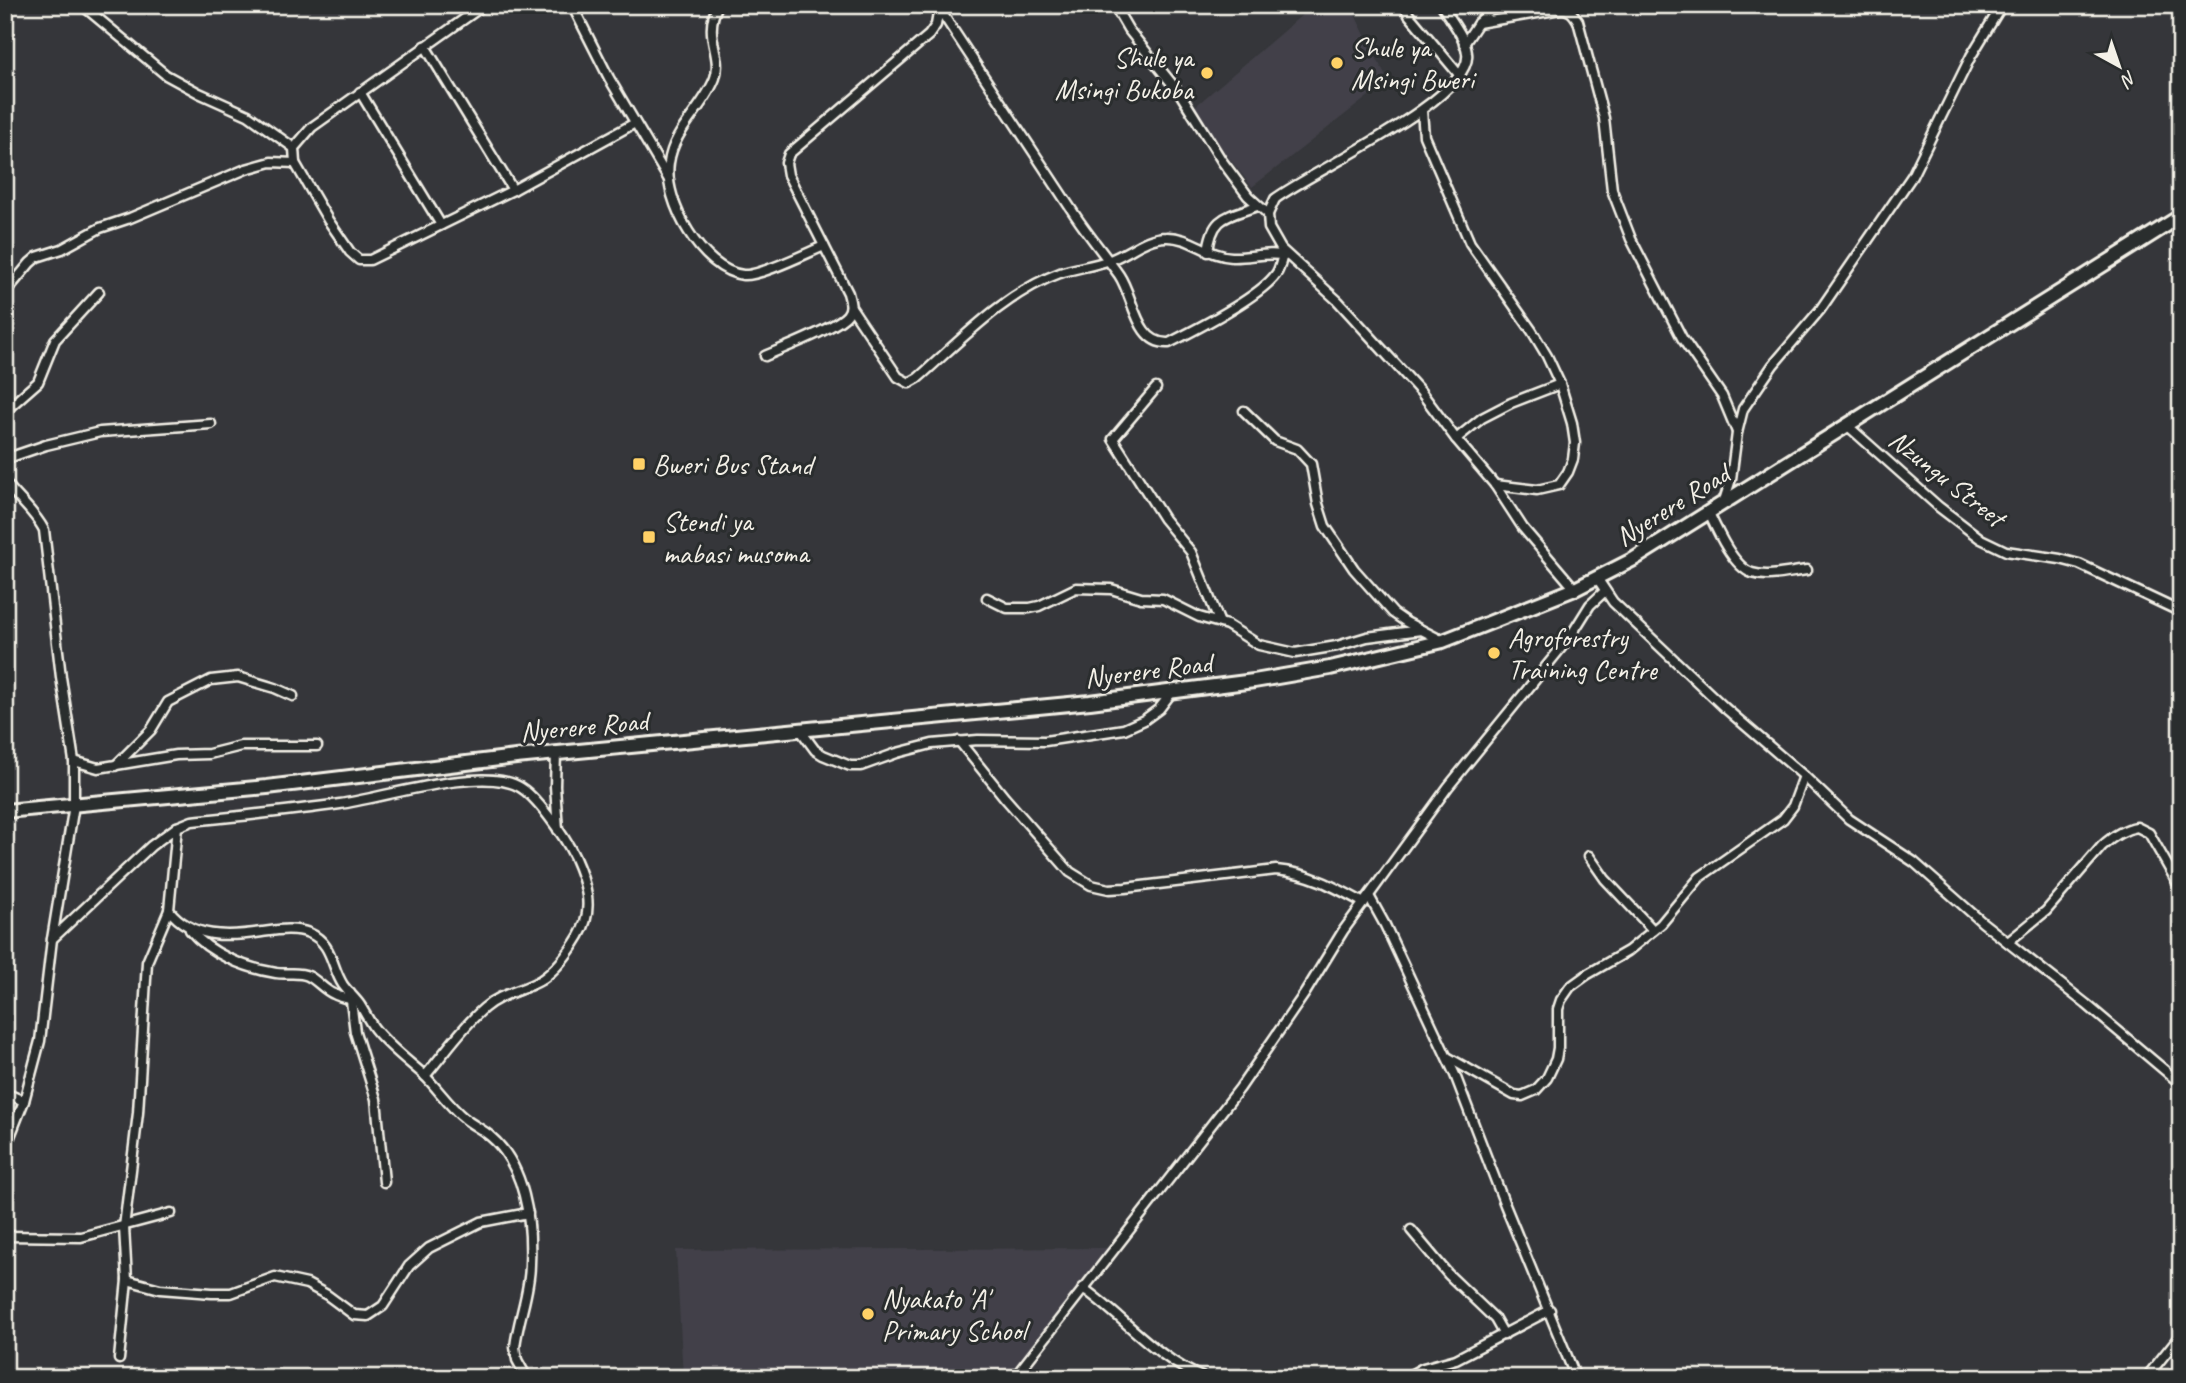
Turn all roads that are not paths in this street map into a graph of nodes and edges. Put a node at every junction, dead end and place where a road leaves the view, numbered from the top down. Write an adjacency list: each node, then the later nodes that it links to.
1 (82, 5): 18 (street)
2 (484, 5): 13 (street)
3 (572, 5): 17 (street)
4 (718, 5): 20 (street)
5 (1115, 5): 22 (street)
6 (1404, 5): 14 (street)
7 (1442, 5): 12 (street)
8 (1496, 5): 11 (street)
9 (2002, 5): 41 (street)
10 (939, 8): 26 (street); 29 (street)
11 (1478, 23): 12 (street); 41 (street)
12 (1464, 44): 14 (street)
13 (425, 46): 15 (street); 21 (street)
14 (1461, 77): 16 (street)
15 (360, 92): 18 (street); 25 (street)
16 (1422, 111): 23 (street); 35 (street)
17 (635, 123): 20 (street); 21 (street)
18 (294, 148): 19 (street)
19 (295, 163): 25 (street); 32 (street)
20 (669, 181): 26 (street)
21 (513, 190): 25 (street)
22 (1257, 206): 23 (street); 27 (street)
23 (1268, 214): 30 (street)
24 (2181, 216): 40 (main road, Nyerere Road)
25 (441, 225)
26 (824, 246): 33 (street)
27 (1208, 252): 28 (street); 29 (street)
28 (1283, 254): 29 (street); 30 (street)
29 (1108, 261): 33 (street)
30 (1294, 263): 42 (street)
31 (99, 292): 37 (street)
32 (5, 293)
33 (851, 307): 34 (street)
34 (765, 356)
35 (1560, 384): 42 (street); 45 (street)
36 (1156, 388): 54 (street)
37 (5, 411)
38 (1244, 411): 55 (street)
39 (211, 424): 43 (street)
40 (1848, 426): 46 (main road, Nyerere Road); 53 (street, Nzungu Street)
41 (1737, 433): 46 (street)
42 (1456, 439): 45 (street)
43 (5, 458)
44 (5, 482): 63 (street)
45 (1496, 485): 50 (street)
46 (1724, 501): 47 (main road, Nyerere Road)
47 (1708, 511): 48 (street); 49 (main road, Nyerere Road)
48 (1807, 570)
49 (1597, 578): 50 (main road, Nyerere Road); 51 (street)
50 (1575, 589): 56 (main road, Nyerere Road)
51 (1605, 591): 65 (street); 72 (street)
52 (987, 598): 54 (street)
53 (2181, 612)
54 (1219, 621): 55 (street)
55 (1421, 630): 56 (street)
56 (1443, 641): 57 (main road, Nyerere Road)
57 (1172, 692): 59 (main road, Nyerere Road); 60 (street)
58 (293, 696): 64 (street)
59 (802, 731): 60 (street); 62 (main road, Nyerere Road)
60 (960, 741): 72 (street)
61 (317, 746): 64 (street)
62 (556, 753): 66 (main road, Nyerere Road); 69 (street)
63 (74, 761): 64 (street); 66 (street)
64 (115, 766)
65 (1804, 776): 75 (street); 77 (street)
66 (74, 805): 67 (main road, Nyerere Road); 76 (street)
67 (5, 811)
68 (177, 827): 69 (street); 73 (street); 76 (street)
69 (558, 830): 80 (street)
70 (1589, 856): 75 (street)
71 (2181, 889): 77 (street)
72 (1366, 900): 79 (street); 92 (street)
73 (169, 910): 74 (street); 88 (street)
74 (186, 926): 78 (street); 78 (street)
75 (1653, 930): 79 (street)
76 (52, 939): 83 (street)
77 (2008, 942): 81 (street)
78 (350, 996): 80 (street); 85 (street)
79 (1447, 1057): 93 (street)
80 (425, 1076): 87 (street)
81 (2181, 1084)
82 (5, 1093): 83 (street)
83 (24, 1101): 84 (street)
84 (5, 1149)
85 (384, 1182)
86 (171, 1213): 88 (street)
87 (528, 1213): 91 (street); 97 (street)
88 (124, 1227): 90 (street); 91 (street)
89 (1410, 1230): 95 (street)
90 (5, 1236)
91 (127, 1280): 96 (street)
92 (1083, 1289): 98 (street); 99 (street)
93 (1550, 1310): 95 (street); 101 (street)
94 (2181, 1334): 102 (street)
95 (1504, 1335): 100 (street)
96 (119, 1359)
97 (527, 1378)
98 (1014, 1378)
99 (1204, 1378)
100 (1405, 1378)
101 (1577, 1378)
102 (2146, 1378)

